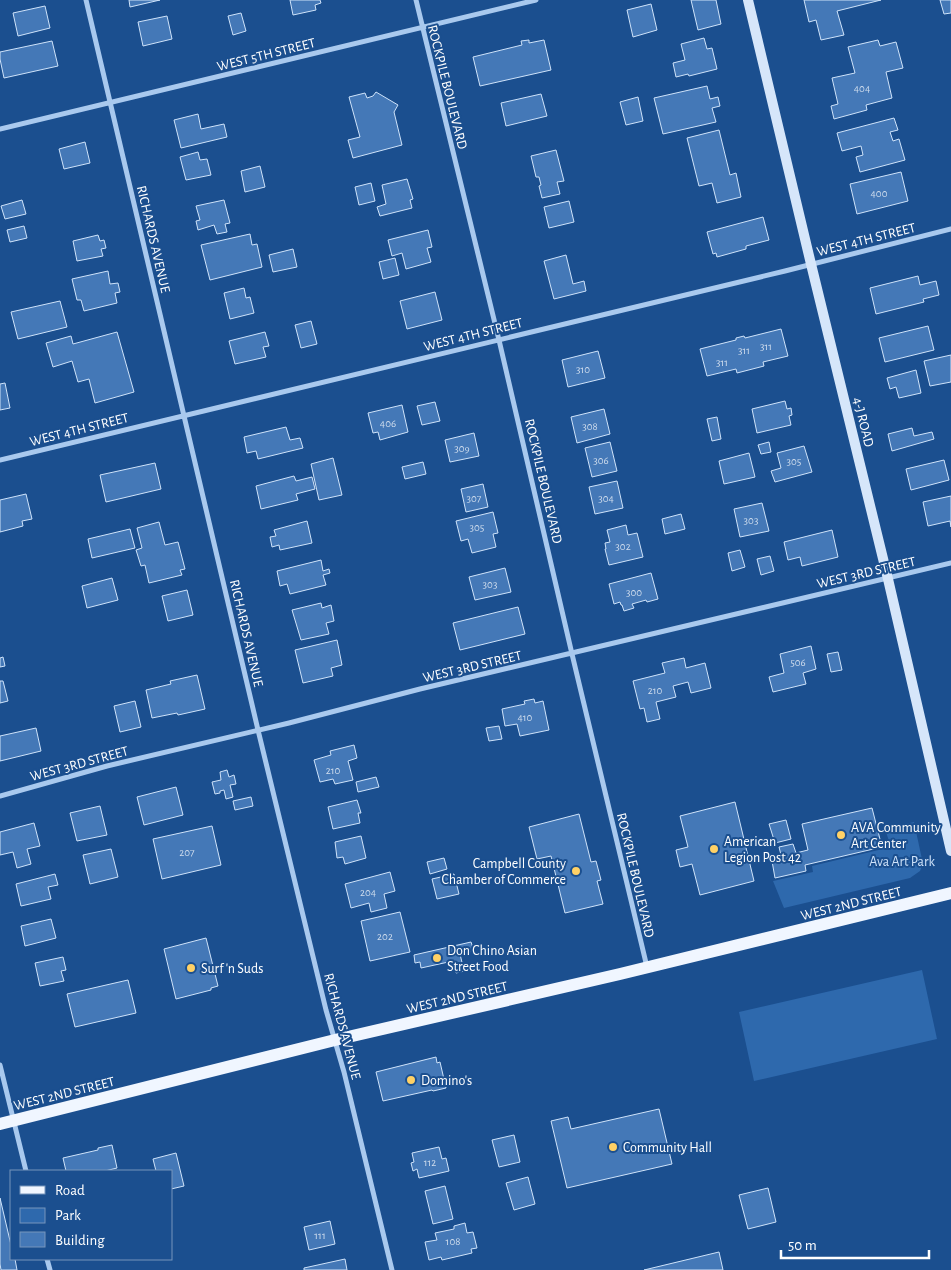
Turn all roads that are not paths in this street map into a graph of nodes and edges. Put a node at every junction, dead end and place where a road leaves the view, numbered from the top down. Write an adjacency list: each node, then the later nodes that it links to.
1 (86, 0): 6 (street, RICHARDS AVENUE)
2 (416, 0): 5 (street, ROCKPILE BOULEVARD)
3 (536, 0): 5 (street, WEST 5TH STREET)
4 (748, 0): 9 (main road, 4-J ROAD)
5 (422, 27): 6 (street, WEST 5TH STREET); 10 (street, ROCKPILE BOULEVARD)
6 (111, 102): 7 (street, WEST 5TH STREET); 11 (street, RICHARDS AVENUE)
7 (0, 129)
8 (951, 229): 9 (street, WEST 4TH STREET)
9 (811, 264): 10 (street, WEST 4TH STREET); 14 (main road, 4-J ROAD)
10 (499, 340): 11 (street, WEST 4TH STREET); 15 (street, ROCKPILE BOULEVARD)
11 (184, 416): 12 (street, WEST 4TH STREET); 16 (street, RICHARDS AVENUE)
12 (0, 460)
13 (951, 563): 14 (street, WEST 3RD STREET)
14 (888, 579): 15 (street, WEST 3RD STREET); 18 (main road, 4-J ROAD)
15 (572, 654): 16 (street, WEST 3RD STREET); 20 (street, ROCKPILE BOULEVARD)
16 (258, 730): 17 (street, WEST 3RD STREET); 21 (street, RICHARDS AVENUE)
17 (0, 796)
18 (951, 852)
19 (951, 893): 20 (main road, WEST 2ND STREET)
20 (647, 967): 21 (main road, WEST 2ND STREET)
21 (335, 1040): 23 (main road, WEST 2ND STREET); 26 (street, RICHARDS AVENUE)
22 (0, 1065): 23 (street)
23 (14, 1121): 24 (main road, WEST 2ND STREET); 25 (street)
24 (0, 1124)
25 (26, 1170)
26 (392, 1270)

